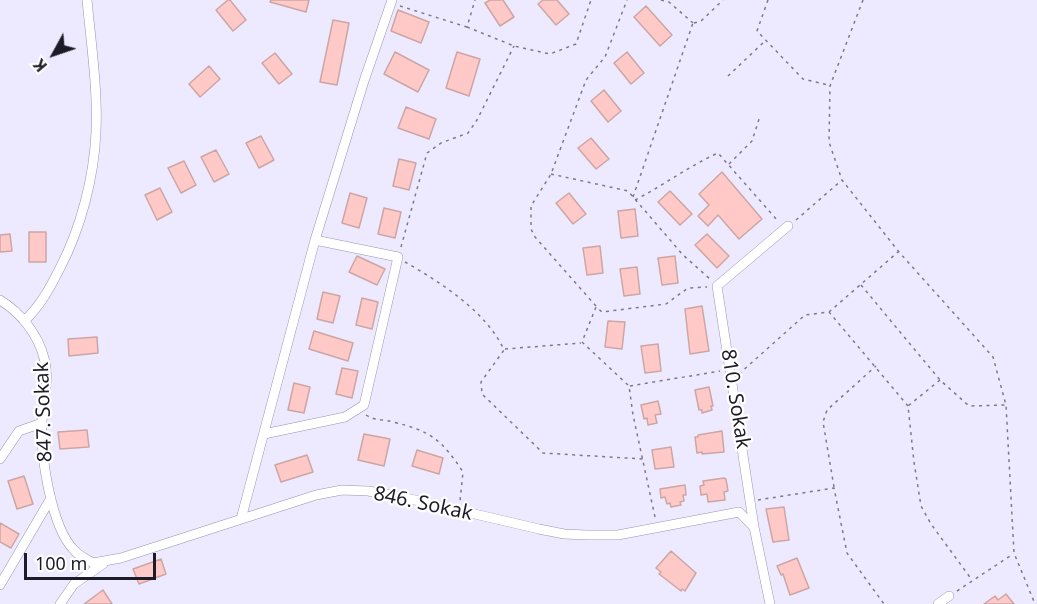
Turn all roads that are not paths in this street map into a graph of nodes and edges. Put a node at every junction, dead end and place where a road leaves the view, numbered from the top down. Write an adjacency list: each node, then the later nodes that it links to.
1 (87, 0): 6 (street)
2 (392, 2): 4 (street)
3 (786, 228): 12 (street, 810. Sokak)
4 (315, 240): 8 (street); 8 (street)
5 (0, 300): 6 (street, 847. Sokak)
6 (24, 321): 7 (street, 847. Sokak)
7 (42, 423): 9 (street); 10 (street, 847. Sokak)
8 (264, 434): 11 (street)
9 (0, 459)
10 (51, 498): 14 (street, 847. Sokak); 15 (street)
11 (241, 519): 12 (street, 846. Sokak); 13 (street, 846. Sokak)
12 (754, 527): 18 (street, 810. Sokak)
13 (105, 562): 14 (street, 846. Sokak); 17 (street)
14 (93, 563)
15 (0, 585)
16 (949, 596): 19 (street)
17 (60, 604)
18 (770, 604)
19 (938, 604)

